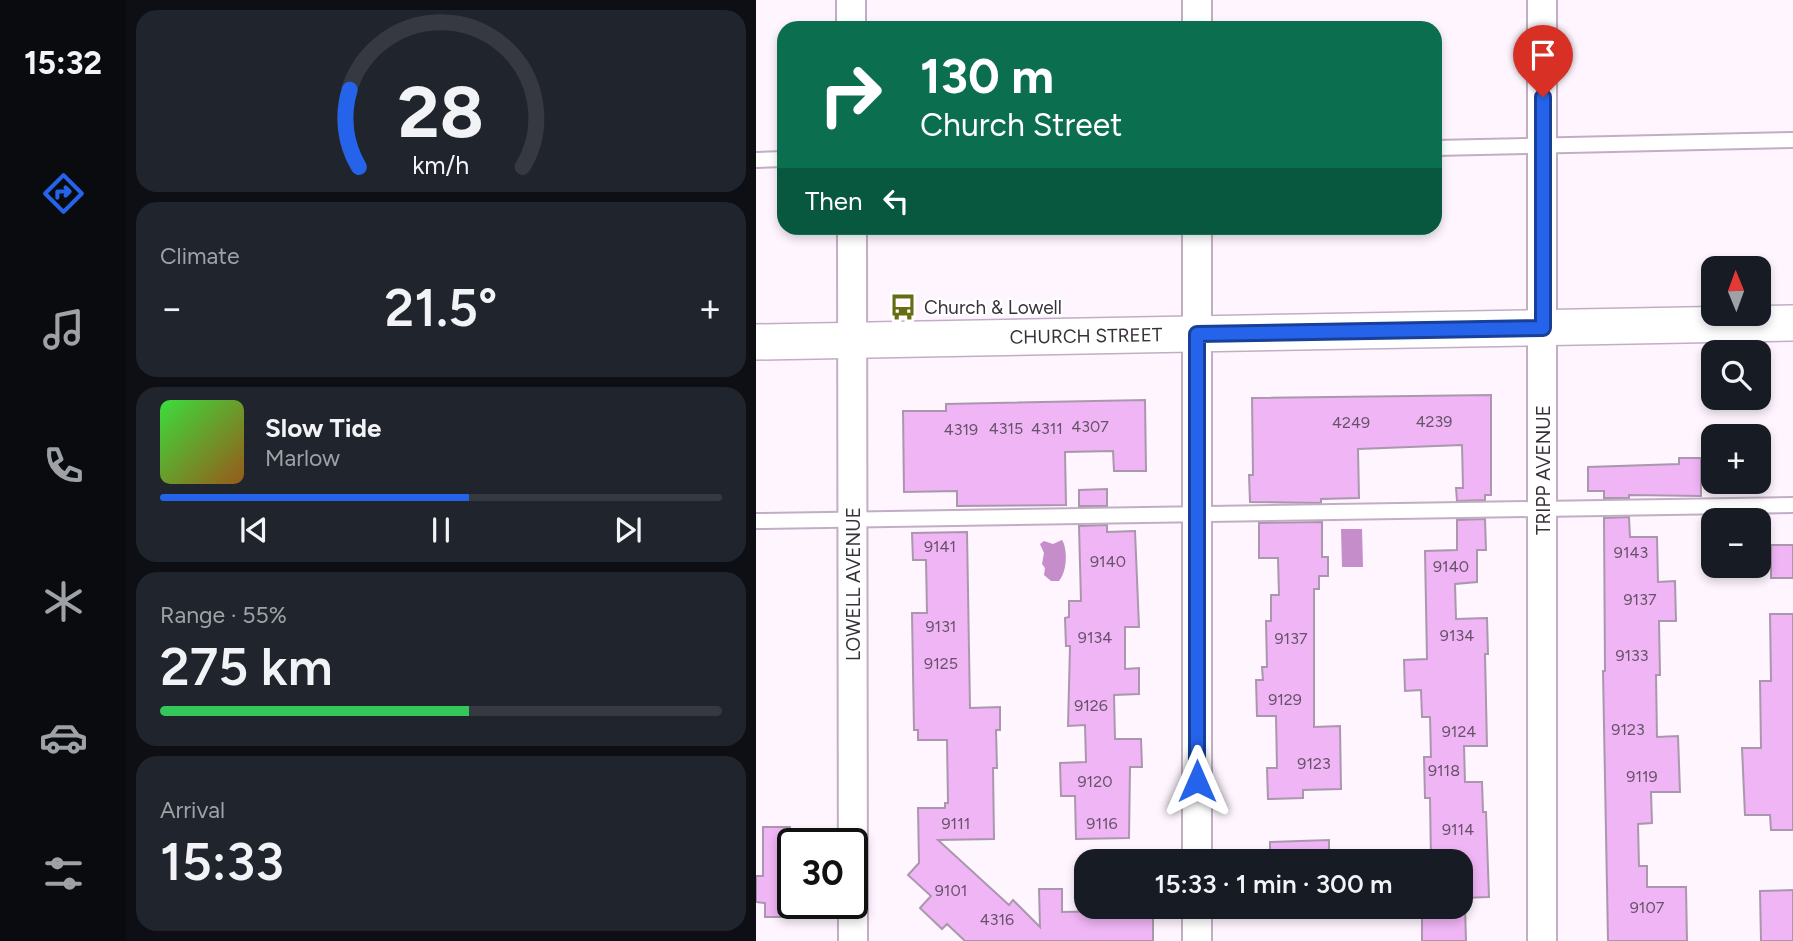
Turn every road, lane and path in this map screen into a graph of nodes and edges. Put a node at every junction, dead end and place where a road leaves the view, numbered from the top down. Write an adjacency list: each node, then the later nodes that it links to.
1 (851, 0): 4 (street)
2 (1197, 0): 5 (street)
3 (1542, 0): 7 (street, TRIPP AVENUE)
4 (851, 21)
5 (1197, 21)
6 (1793, 140): 7 (lane)
7 (1543, 145): 8 (lane); 14 (street, TRIPP AVENUE)
8 (1442, 148)
9 (777, 159): 10 (lane)
10 (756, 160)
11 (852, 235): 16 (street, LOWELL AVENUE)
12 (1197, 235): 15 (street)
13 (1793, 323): 14 (street, CHURCH STREET)
14 (1543, 328): 15 (street, CHURCH STREET); 19 (street, TRIPP AVENUE)
15 (1197, 334): 16 (street, CHURCH STREET); 20 (street)
16 (852, 340): 17 (street, CHURCH STREET); 21 (street, LOWELL AVENUE)
17 (756, 342)
18 (1793, 505): 19 (lane)
19 (1543, 510): 20 (lane); 27 (street, TRIPP AVENUE)
20 (1197, 515): 21 (lane); 23 (street)
21 (853, 520): 22 (lane); 25 (street, LOWELL AVENUE)
22 (756, 521)
23 (1197, 849)
24 (1197, 919): 26 (street)
25 (853, 941)
26 (1198, 941)
27 (1542, 941)

